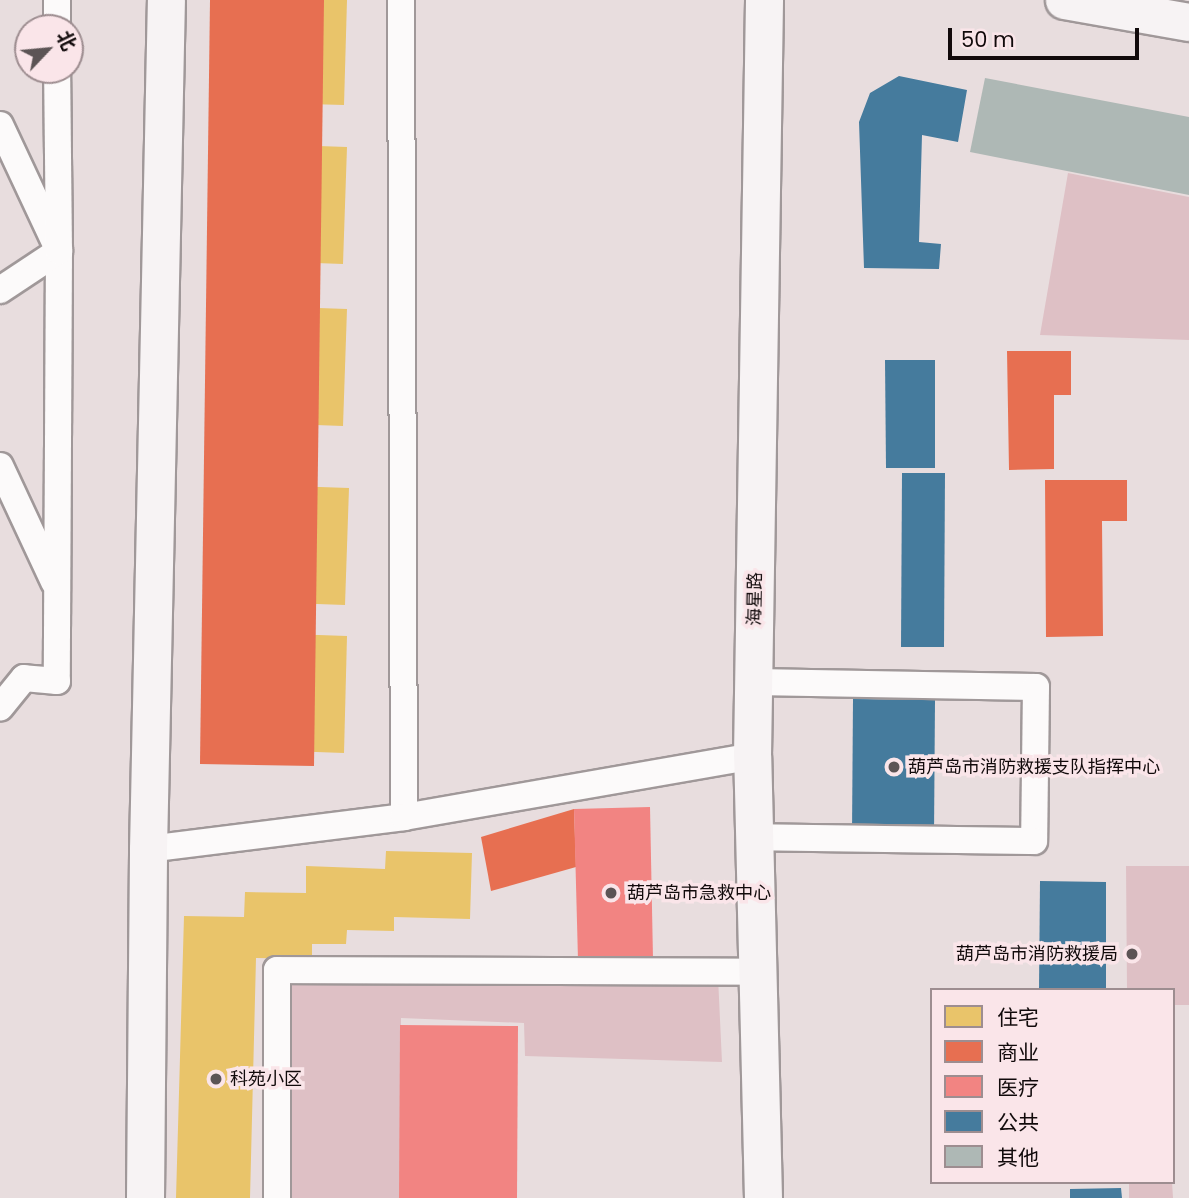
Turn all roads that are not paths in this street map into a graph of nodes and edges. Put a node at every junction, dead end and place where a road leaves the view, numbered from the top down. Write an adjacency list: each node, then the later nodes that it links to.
1 (166, 0): 17 (street)
2 (401, 0): 15 (street)
3 (764, 0): 12 (street, 海星路)
4 (1063, 0): 5 (street)
5 (1189, 22)
6 (57, 84): 8 (street)
7 (0, 125): 8 (street)
8 (59, 251): 9 (street); 11 (street)
9 (0, 290)
10 (0, 466): 11 (street)
11 (58, 588): 13 (street)
12 (754, 682): 14 (street, 海星路); 16 (street)
13 (0, 708)
14 (752, 756): 15 (street); 16 (street, 海星路)
15 (404, 817): 17 (street)
16 (754, 837): 18 (street, 海星路)
17 (148, 849): 19 (street)
18 (758, 972): 20 (street); 21 (street, 海星路)
19 (145, 1198)
20 (277, 1198)
21 (764, 1198)

